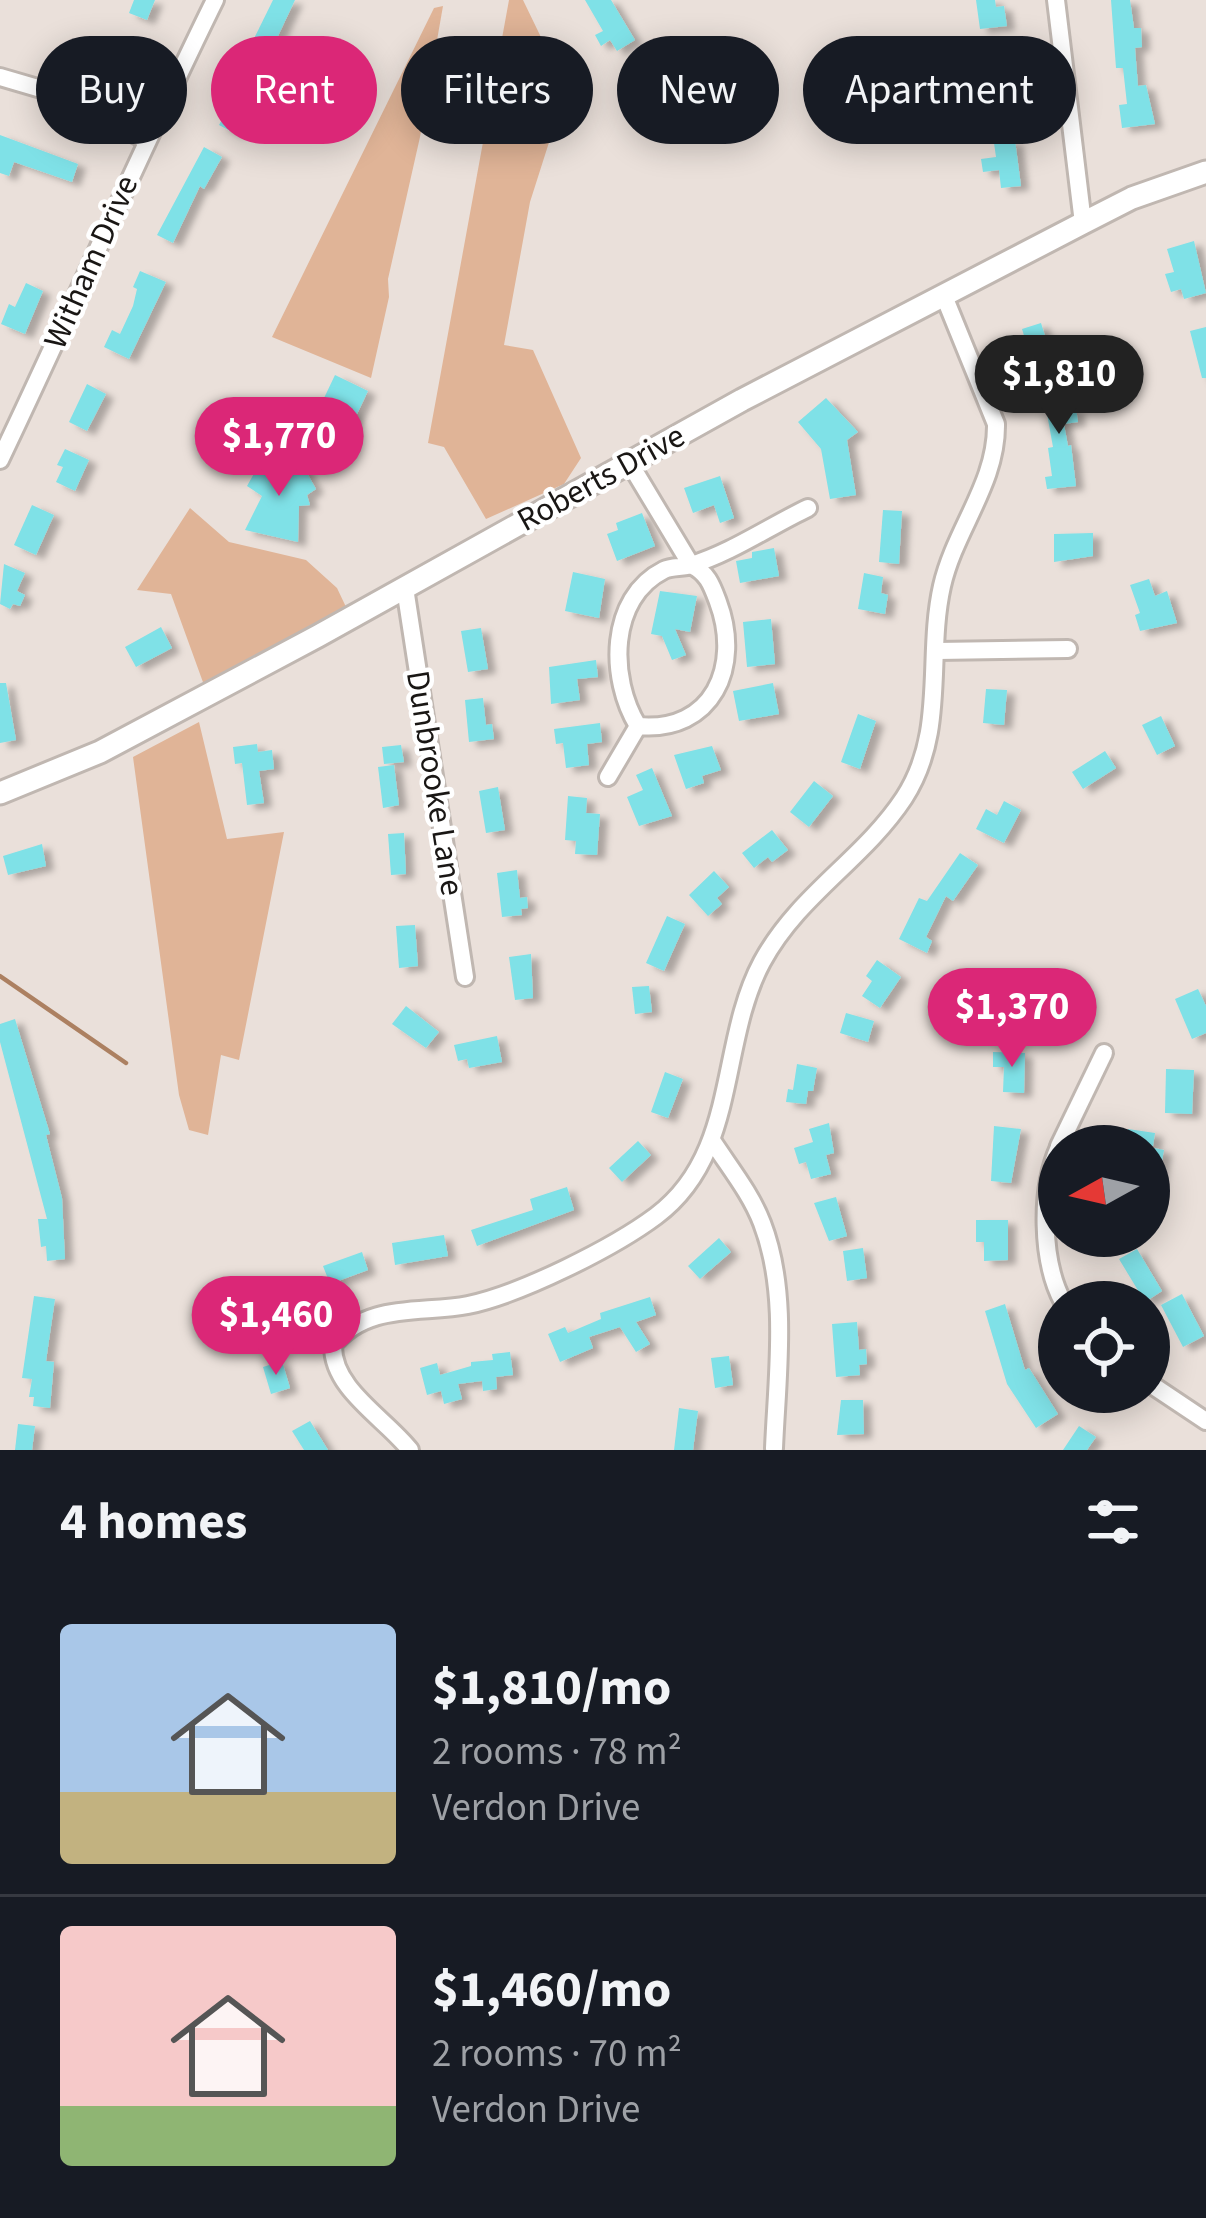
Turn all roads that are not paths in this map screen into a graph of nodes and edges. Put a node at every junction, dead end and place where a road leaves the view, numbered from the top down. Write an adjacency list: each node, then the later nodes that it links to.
1 (215, 0): 3 (street, Witham Drive)
2 (1056, 0): 8 (street)
3 (187, 57)
4 (0, 76): 5 (street)
5 (36, 87)
6 (144, 144): 10 (street, Witham Drive)
7 (1206, 172): 8 (street, Roberts Drive)
8 (1083, 223): 9 (street, Roberts Drive)
9 (944, 296): 11 (street, Roberts Drive); 16 (street)
10 (0, 460)
11 (628, 462): 13 (street); 14 (street, Roberts Drive)
12 (808, 508): 13 (street)
13 (692, 565): 17 (street); 17 (street)
14 (405, 588): 19 (street, Roberts Drive); 20 (street, Dunbrooke Lane)
15 (1069, 649): 16 (street)
16 (937, 651): 23 (street)
17 (638, 726): 18 (street)
18 (608, 777)
19 (0, 793)
20 (465, 977)
21 (1104, 1052): 22 (street)
22 (1069, 1125)
23 (712, 1142): 26 (street); 27 (street)
24 (1170, 1397): 25 (street)
25 (1206, 1421)
26 (774, 1448)
27 (410, 1450)

